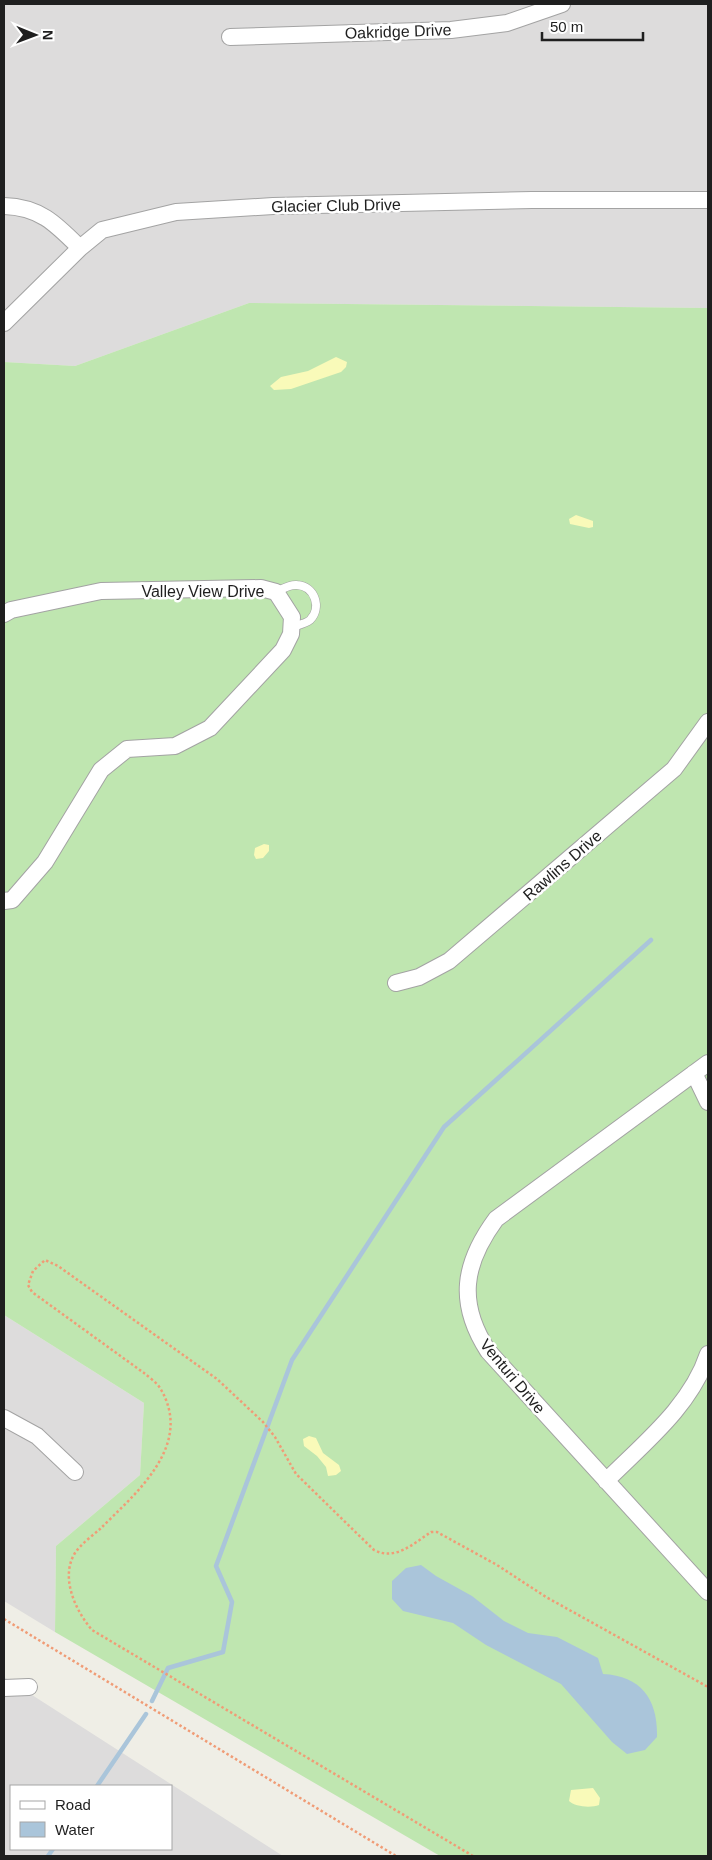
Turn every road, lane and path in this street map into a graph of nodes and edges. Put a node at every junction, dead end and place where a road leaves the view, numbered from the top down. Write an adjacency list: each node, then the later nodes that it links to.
1 (562, 4): 2 (street, Oakridge Drive)
2 (230, 37)
3 (708, 200): 5 (street, Glacier Club Drive)
4 (4, 206): 5 (street)
5 (80, 248): 6 (street, Glacier Club Drive)
6 (4, 323)
7 (276, 592): 8 (street, Valley View Drive); 9 (street, Valley View Drive); 9 (lane)
8 (4, 614)
9 (292, 627): 11 (street)
10 (708, 722): 12 (street, Rawlins Drive)
11 (4, 901)
12 (396, 983)
13 (708, 1063): 14 (street, Venturi Drive)
14 (694, 1073): 15 (street); 19 (street, Venturi Drive)
15 (708, 1102)
16 (708, 1354): 19 (street)
17 (4, 1418): 18 (street)
18 (75, 1472)
19 (606, 1481): 20 (street, Venturi Drive)
20 (708, 1592)
21 (4, 1619): 25 (path)
22 (29, 1687): 24 (street)
23 (708, 1687): 26 (path)
24 (4, 1688)
25 (396, 1856)
26 (473, 1856)

